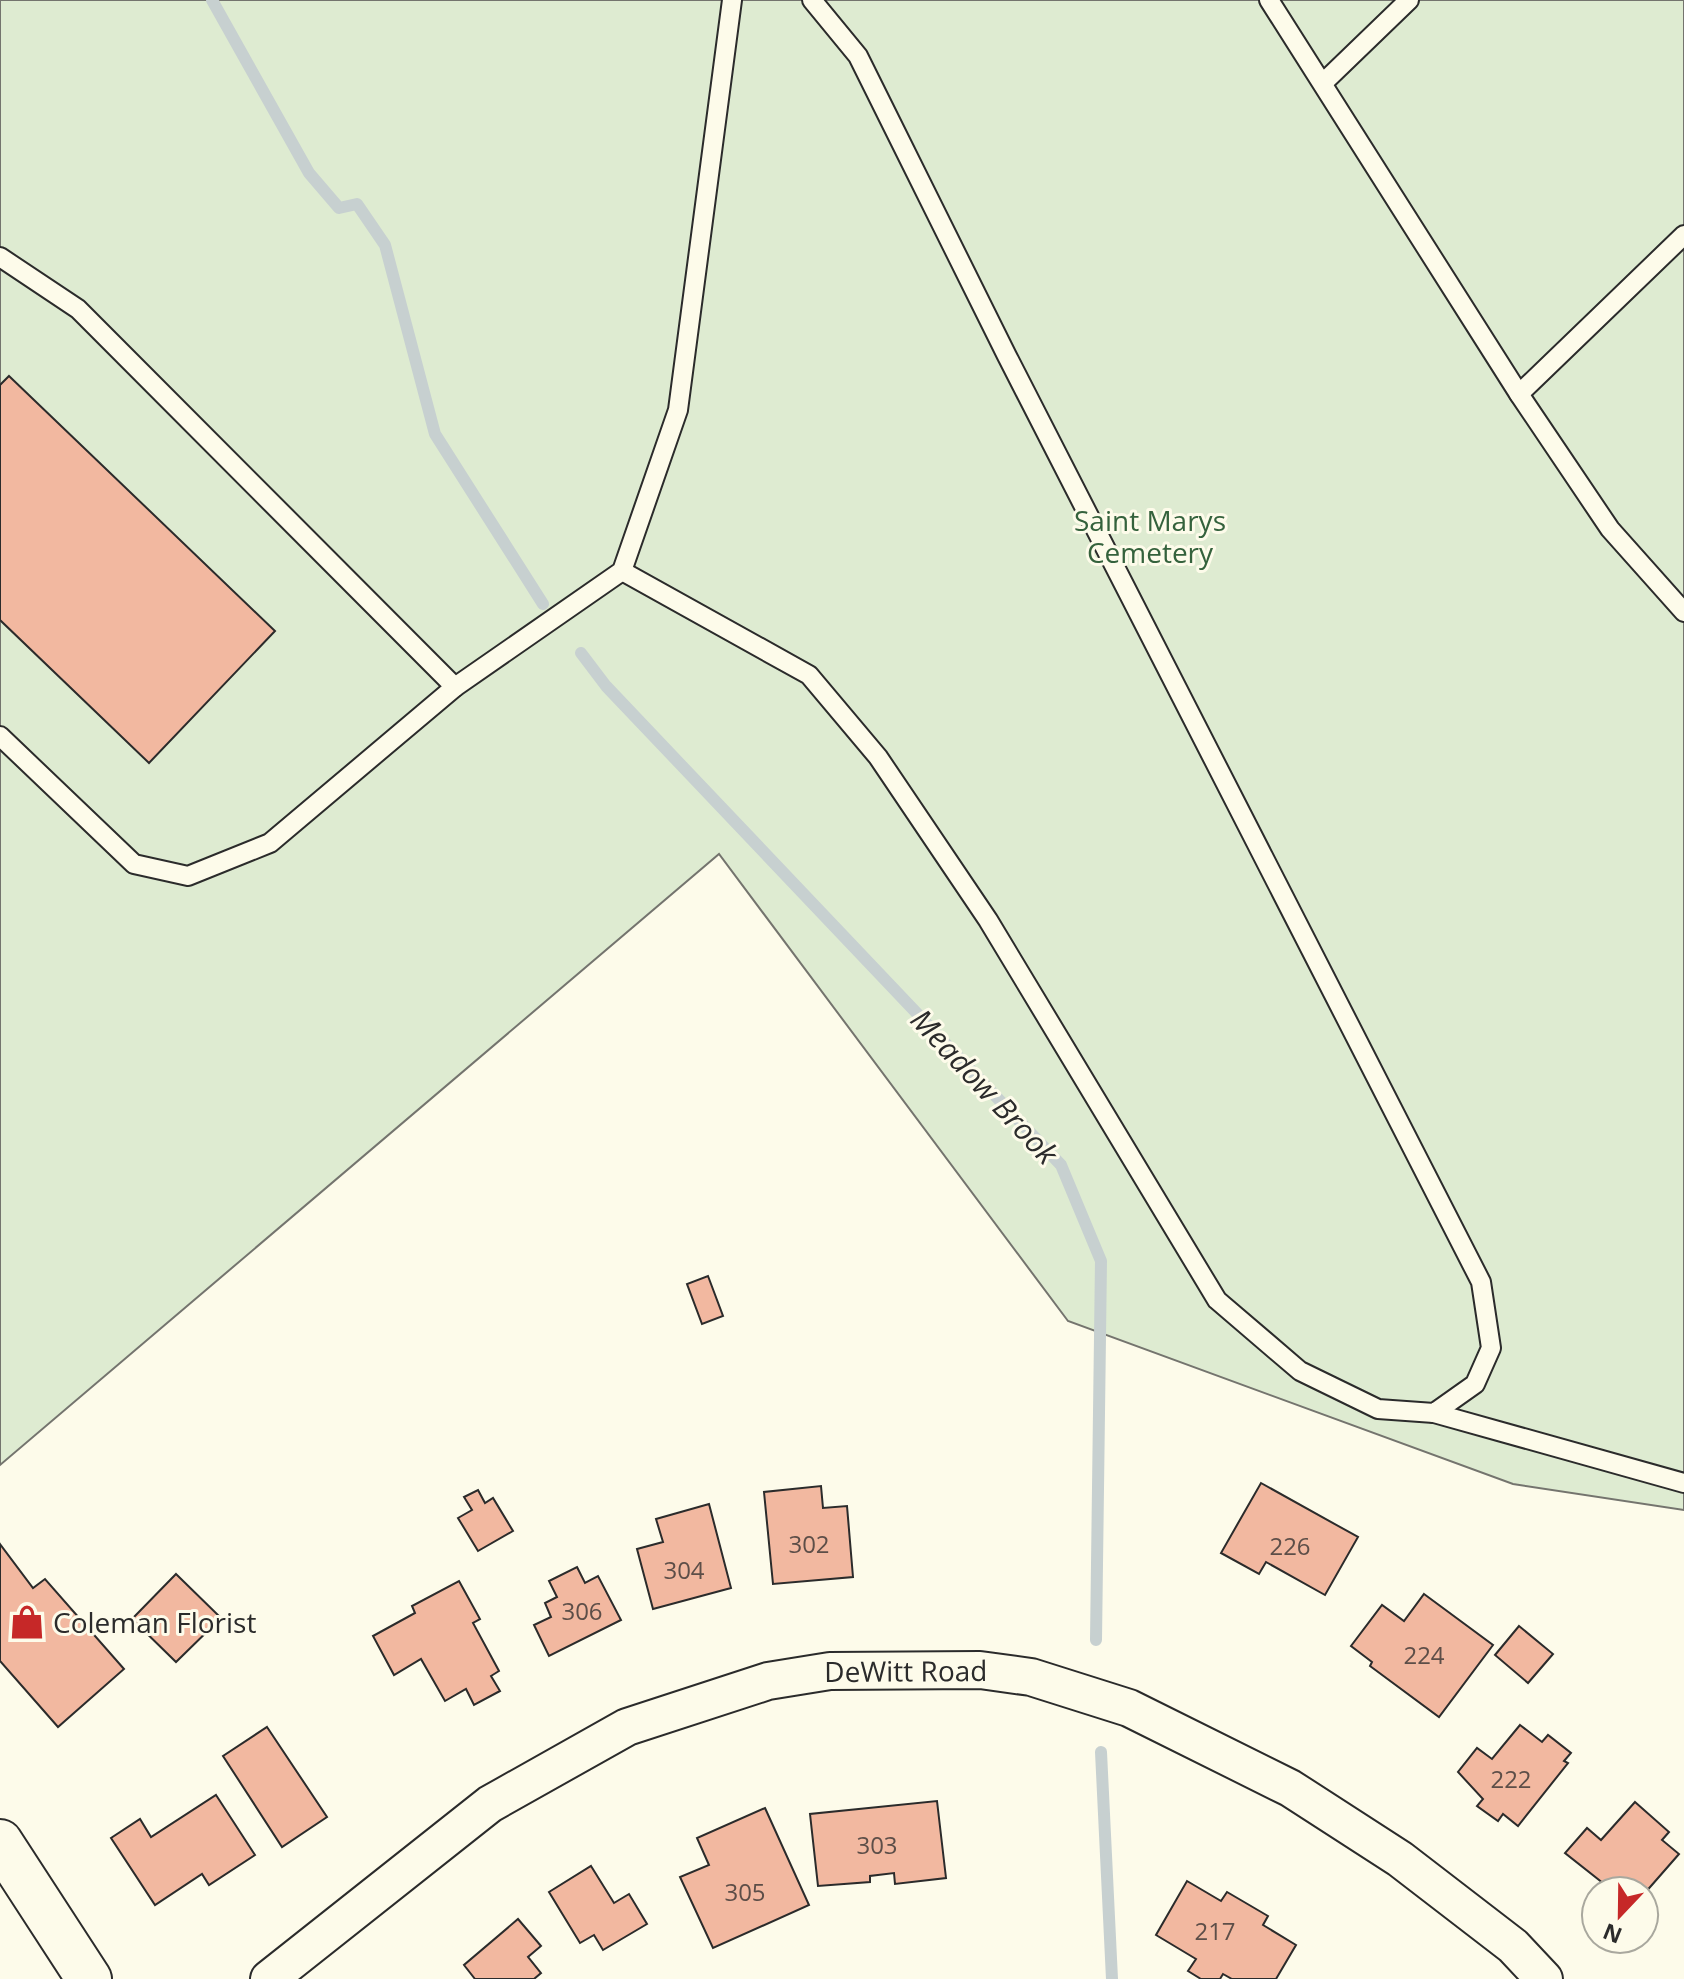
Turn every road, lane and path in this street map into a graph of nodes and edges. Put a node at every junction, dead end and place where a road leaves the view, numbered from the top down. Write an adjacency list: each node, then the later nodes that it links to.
1 (732, 0): 9 (lane)
2 (812, 0): 13 (lane)
3 (1269, 0): 5 (lane)
4 (1409, 0): 5 (lane)
5 (1323, 83): 8 (lane)
6 (1684, 235): 8 (lane)
7 (0, 257): 11 (lane)
8 (1519, 394): 10 (lane)
9 (622, 571): 11 (lane); 13 (lane)
10 (1684, 612)
11 (455, 687): 12 (lane)
12 (0, 736)
13 (1434, 1413): 14 (lane)
14 (1684, 1483)
15 (0, 1842): 16 (main road)
16 (89, 1979)
17 (269, 1979): 18 (street, DeWitt Road)
18 (1544, 1979)

